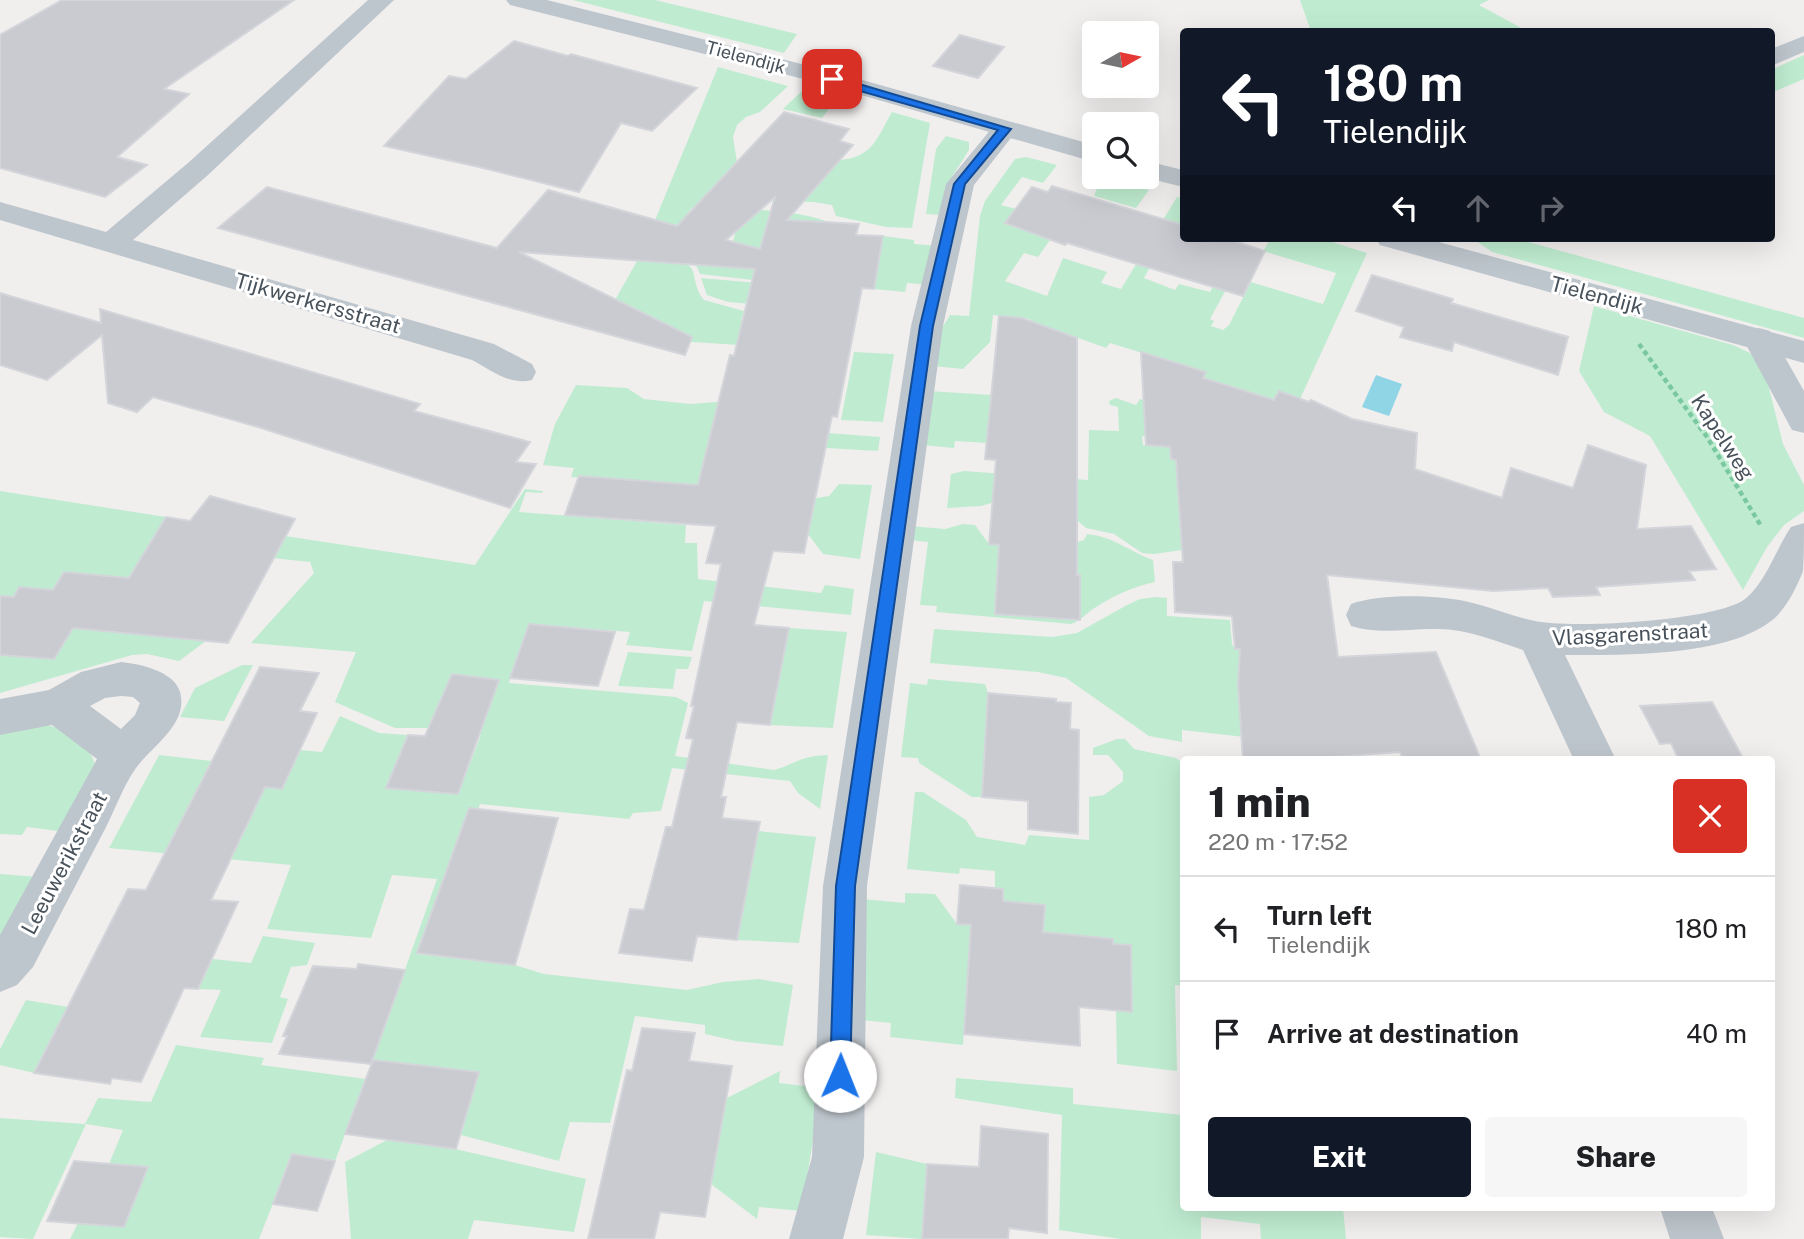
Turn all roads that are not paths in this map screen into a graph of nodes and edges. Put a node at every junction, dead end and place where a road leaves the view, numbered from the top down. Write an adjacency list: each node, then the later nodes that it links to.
1 (382, 0): 11 (street)
2 (518, 0): 5 (street, Tielendijk)
3 (1804, 43): 4 (street)
4 (1775, 56)
5 (1005, 129): 6 (street, Tielendijk); 25 (street)
6 (1082, 151)
7 (1159, 173): 8 (street)
8 (1180, 178)
9 (0, 211): 11 (street, Tijkwerkersstraat)
10 (1404, 242): 12 (street, Tielendijk)
11 (111, 243): 14 (street, Tijkwerkersstraat)
12 (1759, 340): 13 (street, Tielendijk); 15 (street)
13 (1804, 352)
14 (520, 372)
15 (1804, 421)
16 (1795, 552): 18 (street, Vlasgarenstraat)
17 (1365, 615): 18 (street, Vlasgarenstraat)
18 (1537, 638): 22 (street, Vlasgarenstraat)
19 (58, 706): 20 (street, Leeuwerikstraat); 21 (street); 21 (street, Leeuwerikstraat)
20 (0, 718)
21 (122, 754): 23 (street, Leeuwerikstraat)
22 (1593, 756)
23 (0, 969)
24 (1687, 1211): 26 (street)
25 (816, 1239)
26 (1698, 1239)

